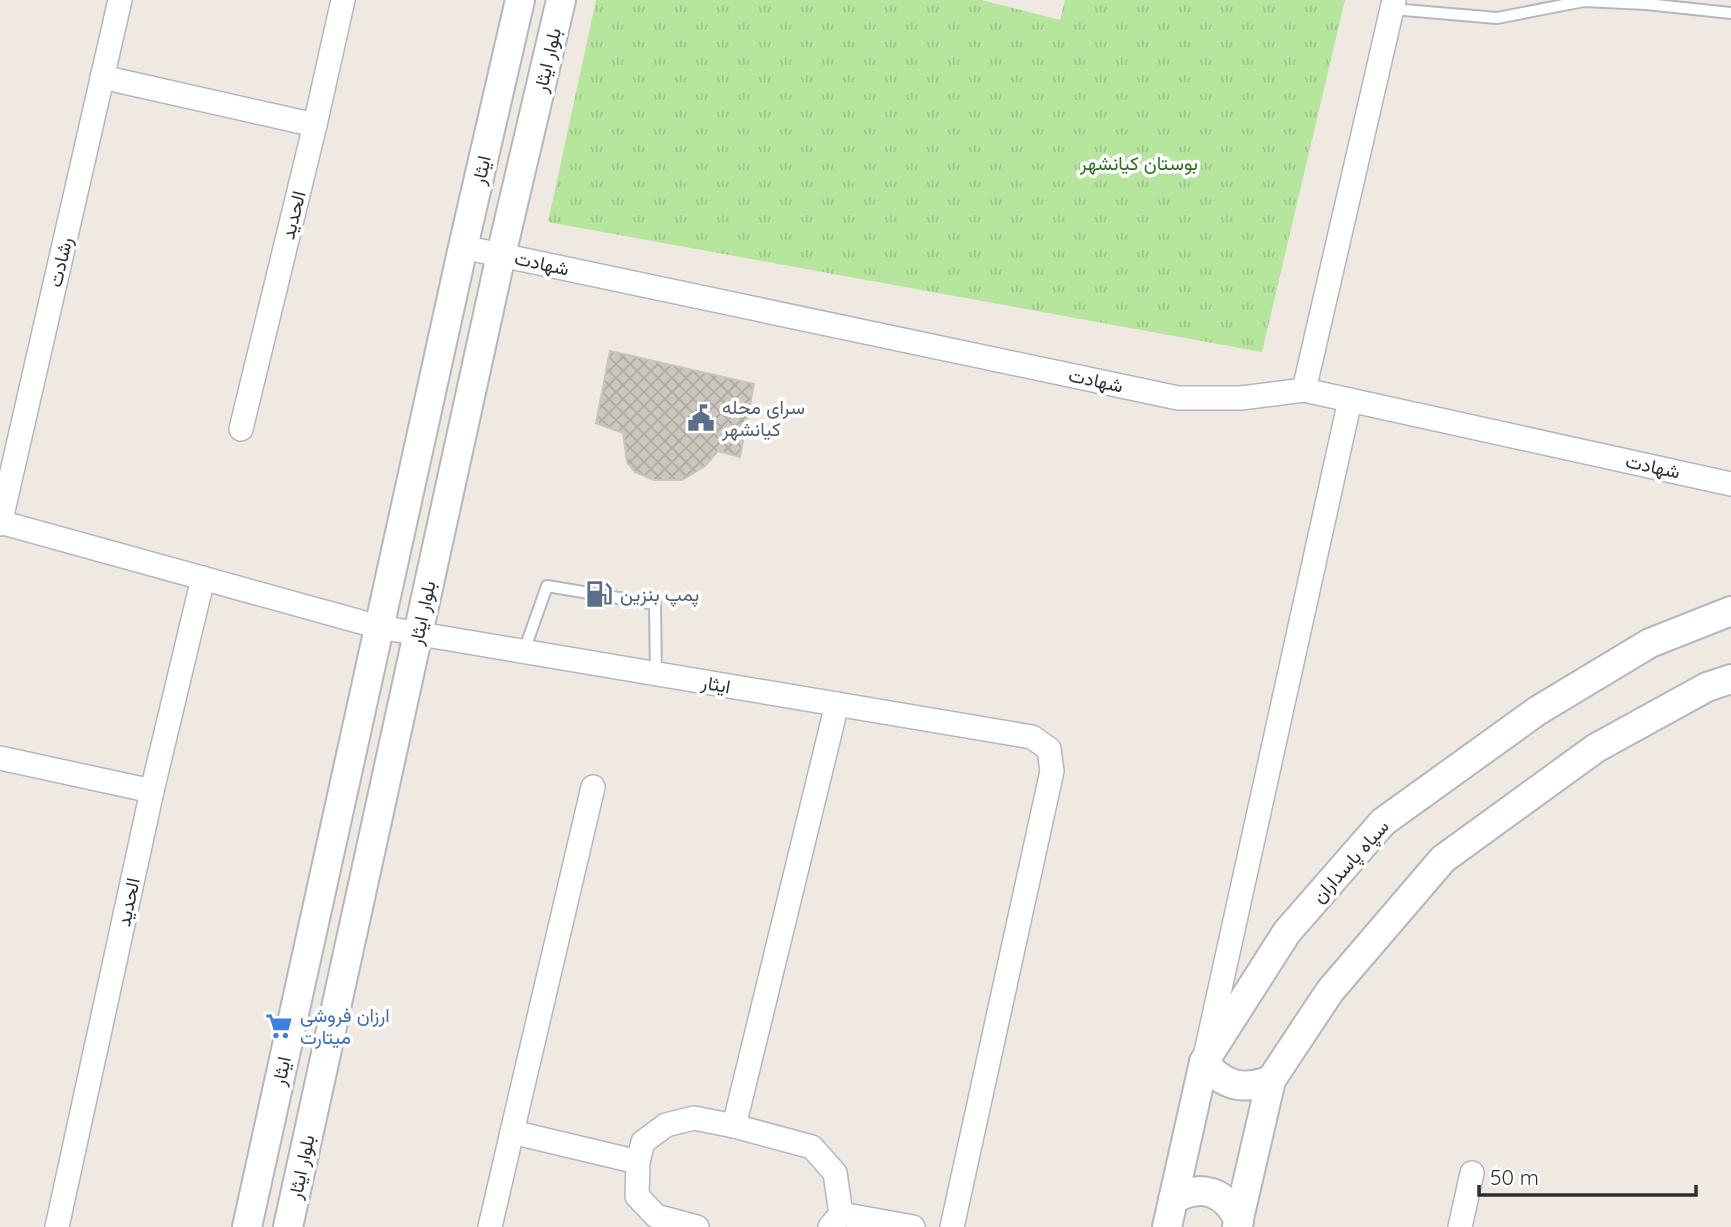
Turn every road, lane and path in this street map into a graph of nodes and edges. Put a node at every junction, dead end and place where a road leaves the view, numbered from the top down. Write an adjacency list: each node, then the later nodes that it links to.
1 (120, 0): 7 (street, رشادت)
2 (343, 0): 8 (street, الحدید)
3 (520, 0): 9 (street, ایثار)
4 (561, 0): 10 (street, بلوار ایثار)
5 (1393, 4): 6 (lane); 11 (street)
6 (1731, 13)
7 (102, 77): 8 (street); 15 (street, رشادت)
8 (315, 125): 13 (street, الحدید)
9 (463, 247): 10 (street, شهادت); 18 (street, ایثار)
10 (501, 255): 11 (street, شهادت); 19 (street, بلوار ایثار)
11 (1304, 390): 12 (street, شهادت)
12 (1350, 400): 14 (street, شهادت); 27 (street)
13 (241, 429)
14 (1731, 484)
15 (0, 523): 16 (street)
16 (204, 578): 18 (street); 26 (street, الحدید)
17 (1731, 611): 27 (street, سپاه پاسداران)
18 (379, 627): 19 (street, ایثار); 37 (street, ایثار)
19 (417, 634): 20 (street, ایثار); 38 (street, بلوار ایثار)
20 (524, 651): 21 (street, ایثار); 21 (lane)
21 (656, 674): 23 (street, ایثار)
22 (1731, 679): 28 (street)
23 (837, 704): 29 (street); 42 (street, ایثار)
24 (0, 758): 26 (street)
25 (593, 787): 30 (street)
26 (152, 791): 36 (street, الحدید)
27 (1204, 1062): 28 (street); 33 (street, سپاه پاسداران)
28 (1271, 1080): 35 (street)
29 (734, 1126): 31 (street); 34 (street)
30 (512, 1132): 31 (street); 39 (street)
31 (638, 1162): 40 (street)
32 (1472, 1173): 43 (street)
33 (1170, 1213): 35 (street)
34 (835, 1220): 41 (street)
35 (1238, 1224)
36 (57, 1227)
37 (247, 1227)
38 (288, 1227)
39 (490, 1227)
40 (697, 1227)
41 (913, 1227)
42 (952, 1227)
43 (1460, 1227)

